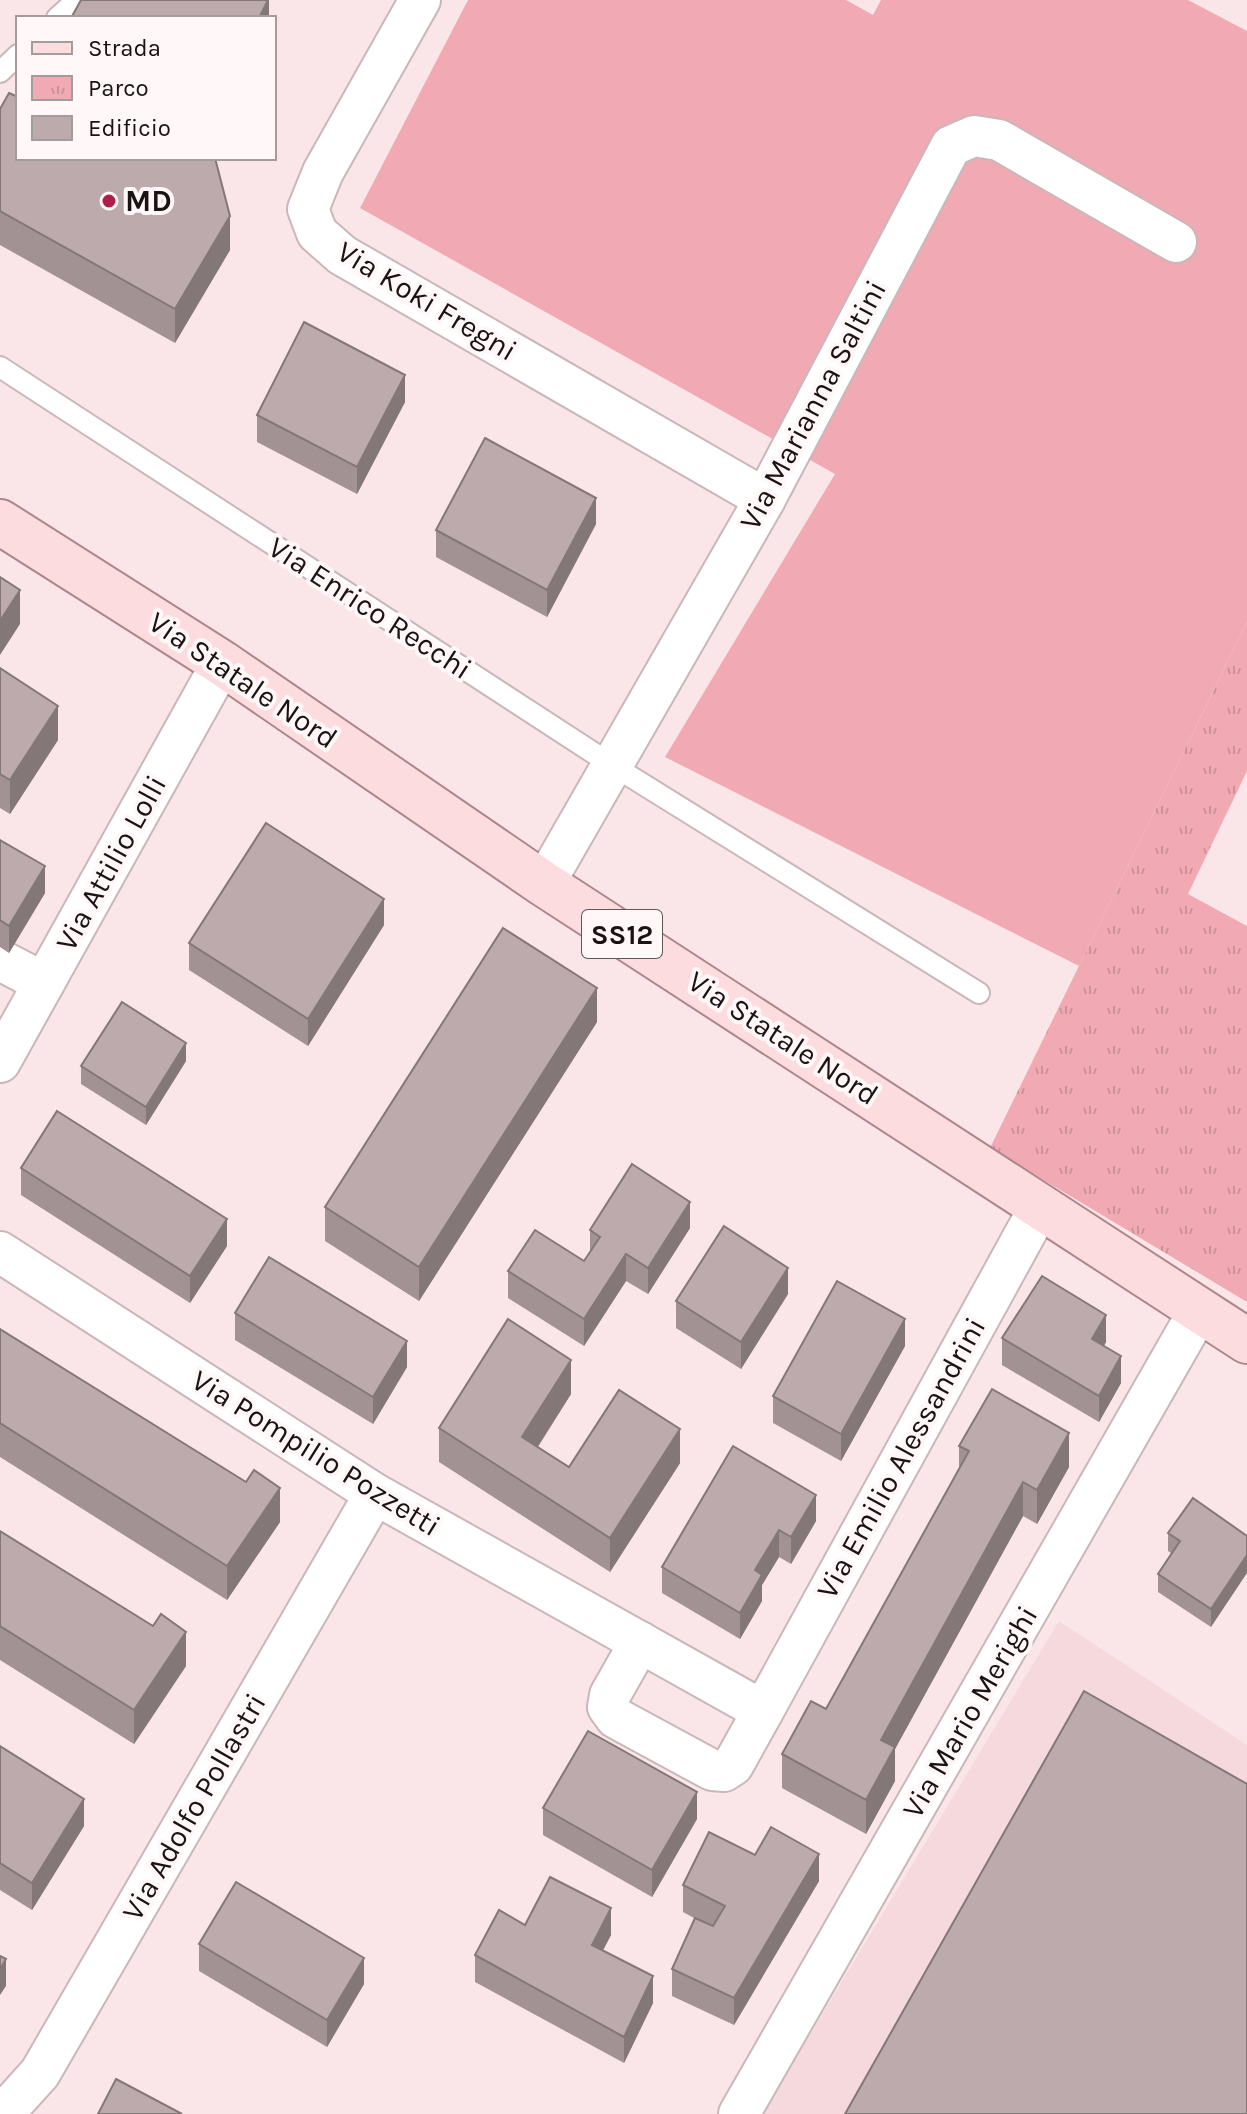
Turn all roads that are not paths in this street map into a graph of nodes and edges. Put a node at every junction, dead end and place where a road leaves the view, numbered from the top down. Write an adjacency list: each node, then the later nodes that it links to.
1 (77, 0): 3 (lane)
2 (420, 0): 8 (street, Via Koki Fregni)
3 (59, 16)
4 (16, 57): 5 (lane)
5 (0, 72)
6 (1176, 242): 8 (street, Via Marianna Saltini)
7 (0, 367): 11 (lane, Via Enrico Recchi)
8 (765, 499): 11 (street, Via Marianna Saltini)
9 (0, 522): 10 (main road, Via Statale Nord / SS12)
10 (222, 663): 12 (main road, Via Statale Nord / SS12); 14 (street, Via Attilio Lolli)
11 (612, 765): 12 (street, Via Marianna Saltini); 15 (lane, Via Enrico Recchi)
12 (544, 884): 17 (main road, Via Statale Nord / SS12)
13 (0, 960): 14 (street)
14 (44, 983): 16 (street, Via Attilio Lolli)
15 (979, 993)
16 (0, 1062)
17 (1041, 1205): 19 (main road, Via Statale Nord / SS12); 23 (street, Via Emilio Alessandrini)
18 (0, 1252): 21 (street, Via Pompilio Pozzetti)
19 (1200, 1309): 20 (main road, Via Statale Nord / SS12); 25 (street, Via Mario Merighi)
20 (1247, 1341)
21 (375, 1494): 22 (street, Via Pompilio Pozzetti); 24 (street, Via Adolfo Pollastri)
22 (640, 1642): 23 (street); 23 (street, Via Emilio Alessandrini)
23 (763, 1711)
24 (3, 2114)
25 (739, 2114)

